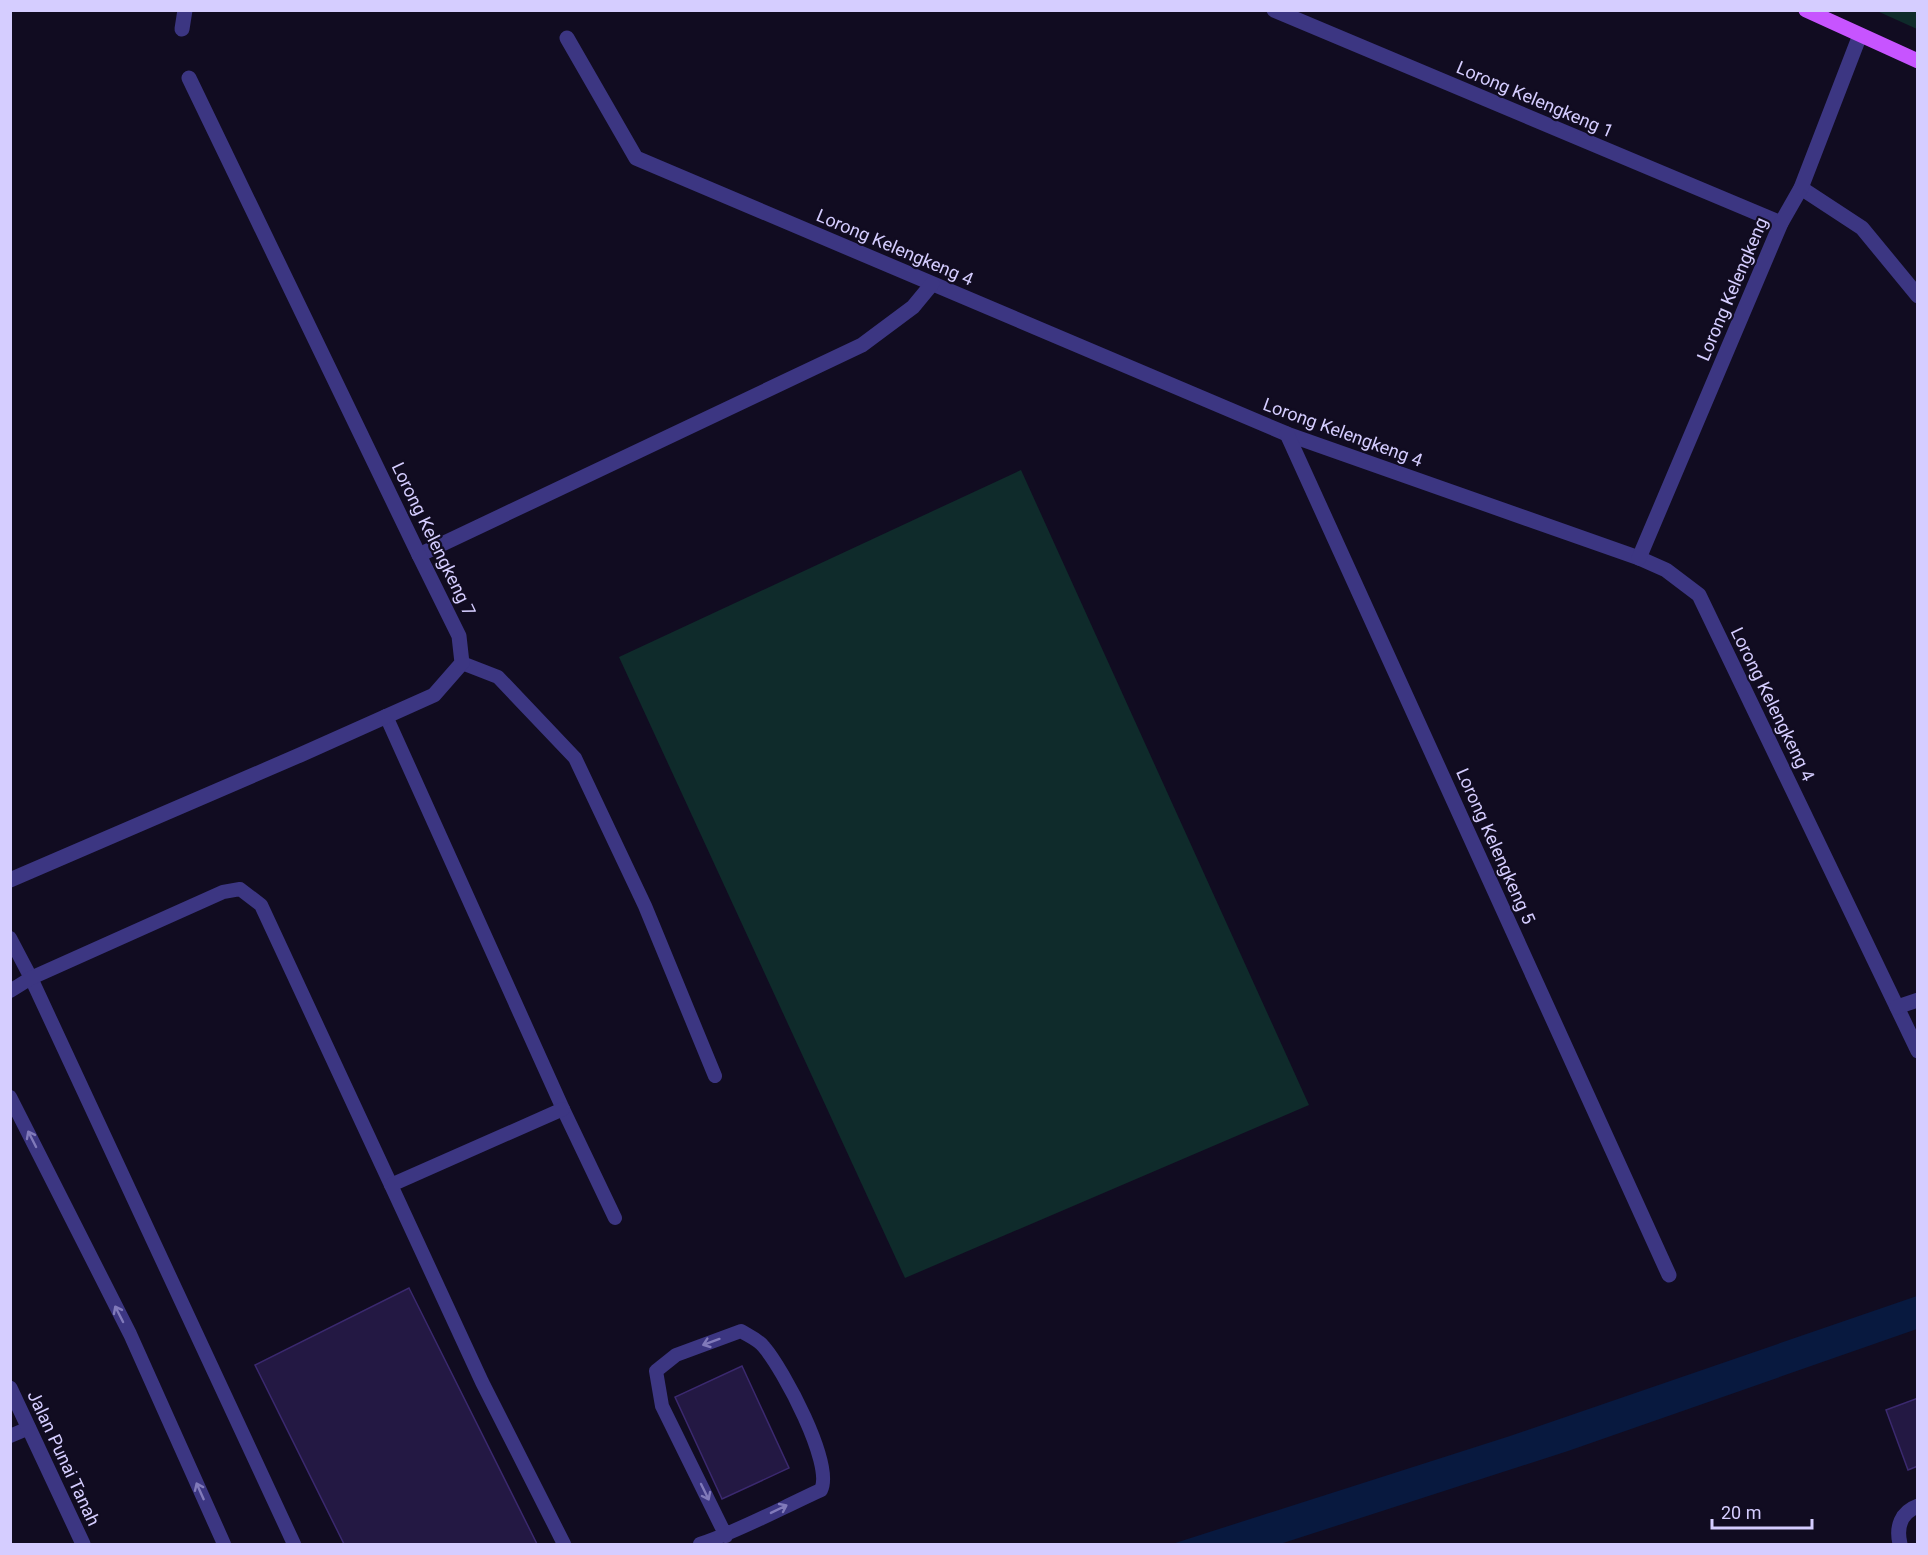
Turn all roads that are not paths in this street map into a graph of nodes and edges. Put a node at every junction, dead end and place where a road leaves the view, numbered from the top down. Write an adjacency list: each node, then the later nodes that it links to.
1 (185, 10): 4 (street)
2 (1274, 10): 10 (street, Lorong Kelengkeng 1)
3 (1806, 10): 5 (main road)
4 (182, 29)
5 (1860, 35): 7 (main road); 9 (street, Lorong Kelengkeng)
6 (567, 38): 11 (street, Lorong Kelengkeng 4)
7 (1917, 61)
8 (189, 78): 14 (street, Lorong Kelengkeng 7)
9 (1801, 188): 10 (street, Lorong Kelengkeng); 12 (street)
10 (1781, 223): 15 (street, Lorong Kelengkeng)
11 (932, 284): 13 (street, Lorong Kelengkeng 4); 14 (street)
12 (1917, 296)
13 (1287, 434): 15 (street, Lorong Kelengkeng 4); 30 (street, Lorong Kelengkeng 5)
14 (419, 555): 16 (street, Lorong Kelengkeng 7)
15 (1639, 558): 23 (street, Lorong Kelengkeng 4)
16 (462, 663): 17 (street); 25 (lane)
17 (386, 716): 18 (street); 27 (lane)
18 (10, 880)
19 (10, 938): 20 (lane)
20 (31, 978): 21 (lane); 28 (lane); 38 (lane)
21 (10, 991)
22 (1917, 1000): 23 (street)
23 (1897, 1007): 24 (street, Lorong Kelengkeng 4)
24 (1917, 1051)
25 (715, 1076)
26 (10, 1097): 37 (lane, one-way to 26)
27 (563, 1109): 28 (lane); 29 (lane)
28 (391, 1185): 39 (lane)
29 (615, 1218)
30 (1669, 1275)
31 (10, 1388): 32 (street, Jalan Punai Tanah)
32 (29, 1428): 33 (lane); 36 (street, Jalan Punai Tanah)
33 (10, 1436)
34 (1917, 1506): 41 (street)
35 (726, 1536): 35 (lane, one-way to 35); 40 (lane)
36 (83, 1545)
37 (224, 1545)
38 (294, 1545)
39 (564, 1545)
40 (700, 1545)
41 (1900, 1545)

